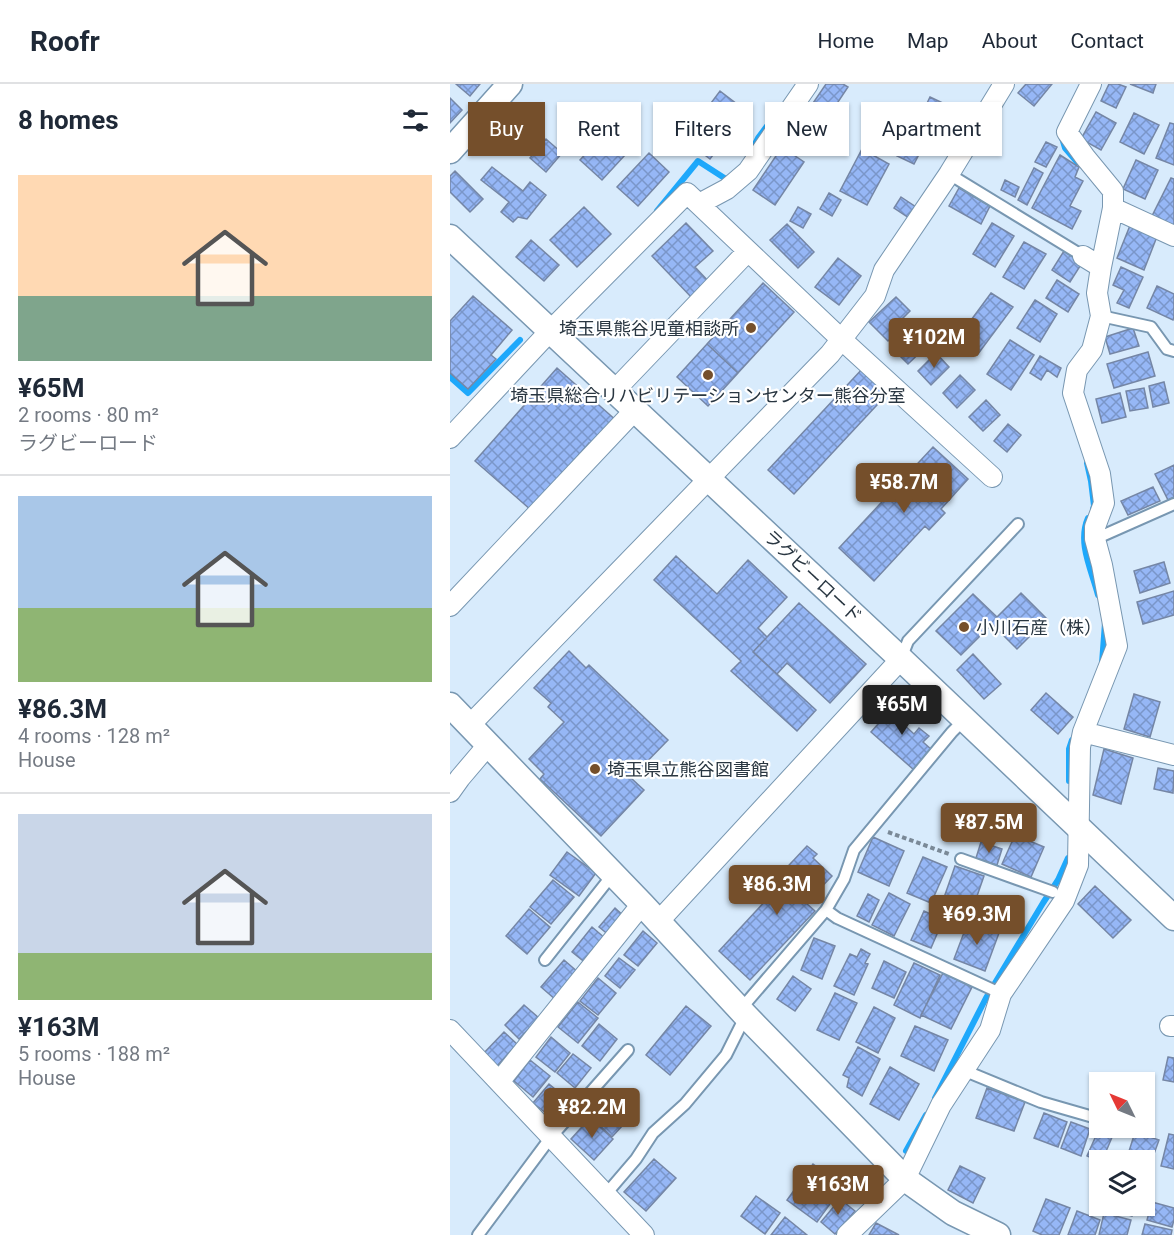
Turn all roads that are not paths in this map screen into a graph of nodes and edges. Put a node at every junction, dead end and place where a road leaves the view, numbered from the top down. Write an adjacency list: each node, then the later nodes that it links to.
1 (510, 84): 5 (street)
2 (808, 84): 7 (street)
3 (1004, 84): 6 (street)
4 (1090, 84): 8 (street)
5 (450, 151)
6 (949, 174): 12 (lane); 15 (street)
7 (699, 204): 11 (street); 14 (street)
8 (1113, 208): 9 (street); 12 (street)
9 (1174, 236)
10 (450, 237): 14 (street, ラグビーロード)
11 (748, 251): 15 (street); 17 (street)
12 (1094, 263): 13 (street)
13 (1101, 316): 16 (lane); 24 (street)
14 (551, 330): 17 (street, ラグビーロード); 19 (street)
15 (841, 339): 20 (street); 21 (street)
16 (1174, 351)
17 (614, 391): 18 (street, ラグビーロード)
18 (634, 410): 21 (street, ラグビーロード); 25 (street)
19 (450, 438)
20 (992, 477)
21 (708, 478): 26 (street, ラグビーロード); 29 (street)
22 (1174, 504): 24 (lane)
23 (1018, 524): 26 (lane)
24 (1095, 539): 30 (street)
25 (450, 606)
26 (901, 659): 28 (street, ラグビーロード); 39 (street)
27 (450, 705): 29 (street)
28 (964, 720): 34 (street, ラグビーロード); 38 (lane)
29 (470, 726): 31 (street)
30 (1083, 732): 32 (street); 34 (street)
31 (488, 745): 33 (street); 36 (street)
32 (1174, 755)
33 (450, 792)
34 (1080, 828): 37 (street); 40 (street, ラグビーロード)
35 (961, 859): 37 (lane)
36 (613, 874): 39 (street); 41 (lane)
37 (1051, 893): 42 (street)
38 (826, 910): 42 (lane); 43 (lane)
39 (650, 913): 43 (street); 47 (street)
40 (1174, 918)
41 (545, 960)
42 (1001, 993): 46 (street)
43 (743, 1013): 50 (street); 51 (lane)
44 (450, 1030): 47 (street)
45 (628, 1050): 49 (lane)
46 (963, 1070): 48 (lane); 50 (street)
47 (499, 1082): 49 (street)
48 (1089, 1116)
49 (551, 1137): 51 (street); 52 (lane)
50 (905, 1179): 54 (street); 55 (street)
51 (606, 1194): 53 (street)
52 (478, 1235)
53 (645, 1235)
54 (847, 1235)
55 (998, 1235)

